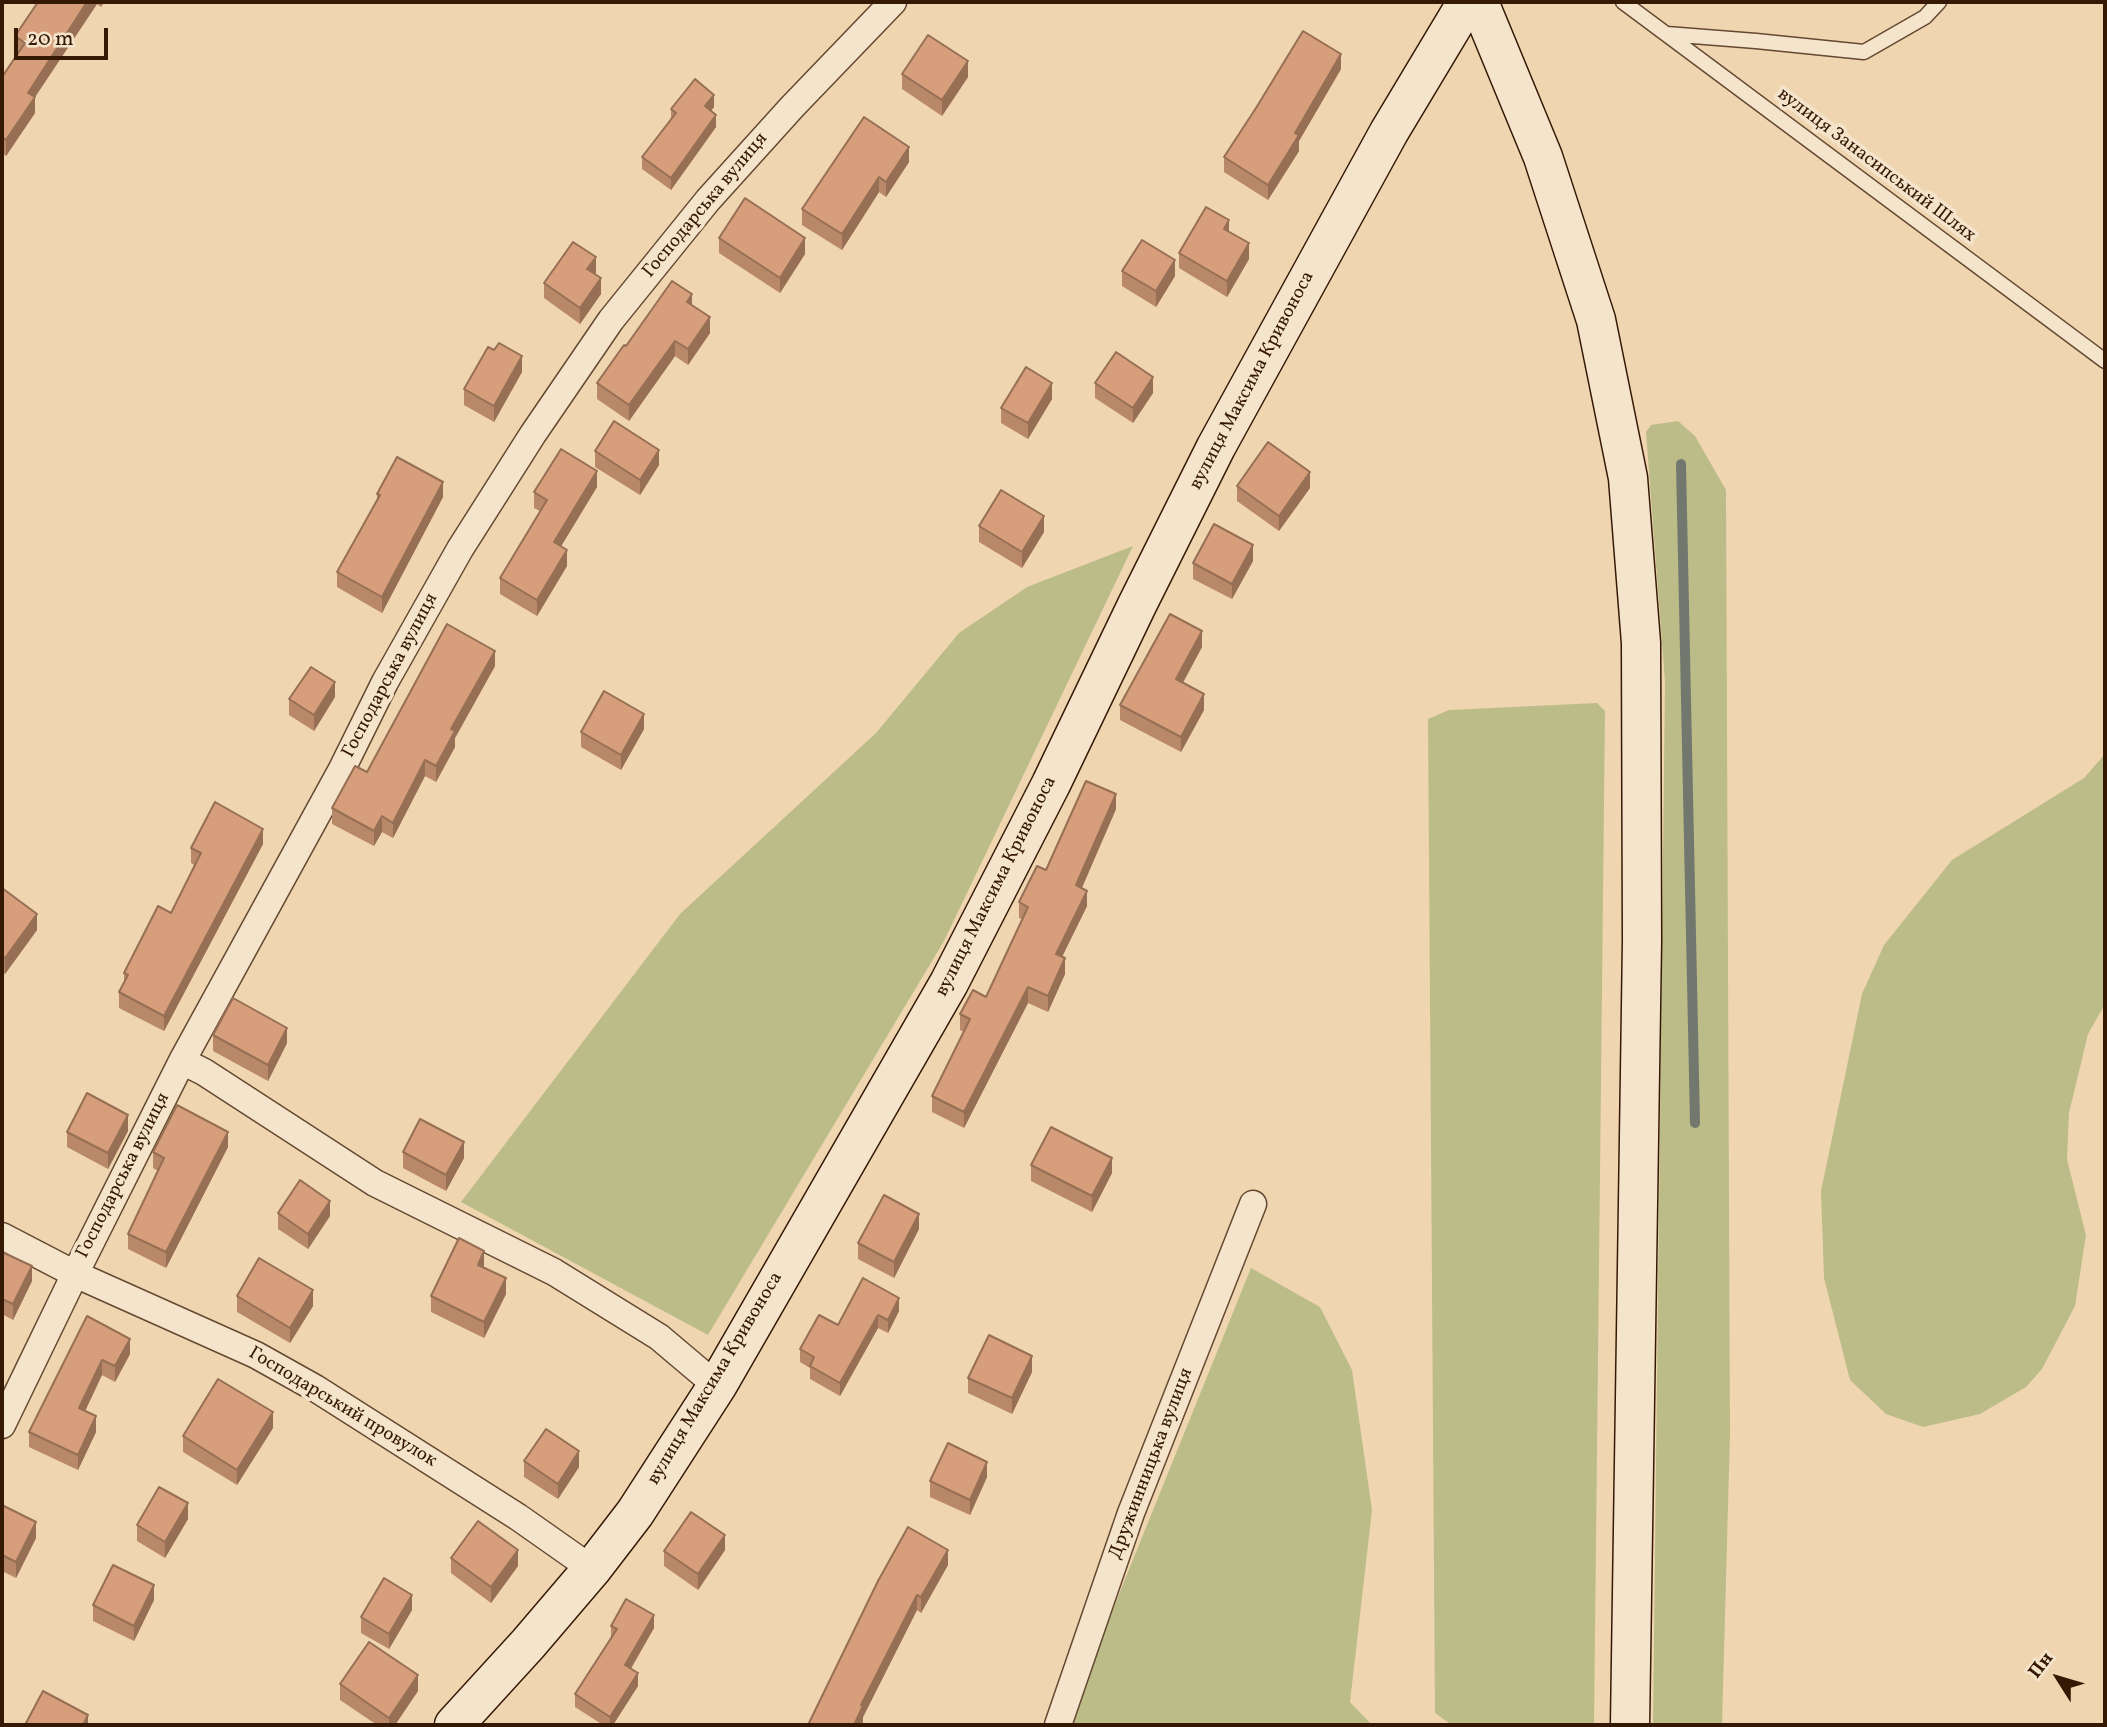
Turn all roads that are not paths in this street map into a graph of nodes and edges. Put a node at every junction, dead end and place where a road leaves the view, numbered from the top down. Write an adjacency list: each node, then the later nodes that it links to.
1 (893, 2): 8 (street, Господарська вулиця)
2 (1467, 2): 12 (street, вулиця Максима Кривоноса)
3 (1479, 2): 17 (street)
4 (1623, 2): 6 (lane, вулиця Занасипський Шлях)
5 (1939, 2): 6 (lane)
6 (1667, 34): 7 (lane, вулиця Занасипський Шлях)
7 (2105, 361)
8 (182, 1061): 11 (street, Господарська вулиця); 12 (street)
9 (1253, 1204): 16 (street, Дружинницька вулиця)
10 (2, 1236): 11 (street, Господарський провулок)
11 (75, 1274): 13 (street, Господарська вулиця); 14 (street, Господарський провулок)
12 (717, 1386): 14 (street, вулиця Максима Кривоноса)
13 (2, 1425)
14 (592, 1569): 15 (street, вулиця Максима Кривоноса)
15 (454, 1725)
16 (1058, 1725)
17 (1630, 1725)

